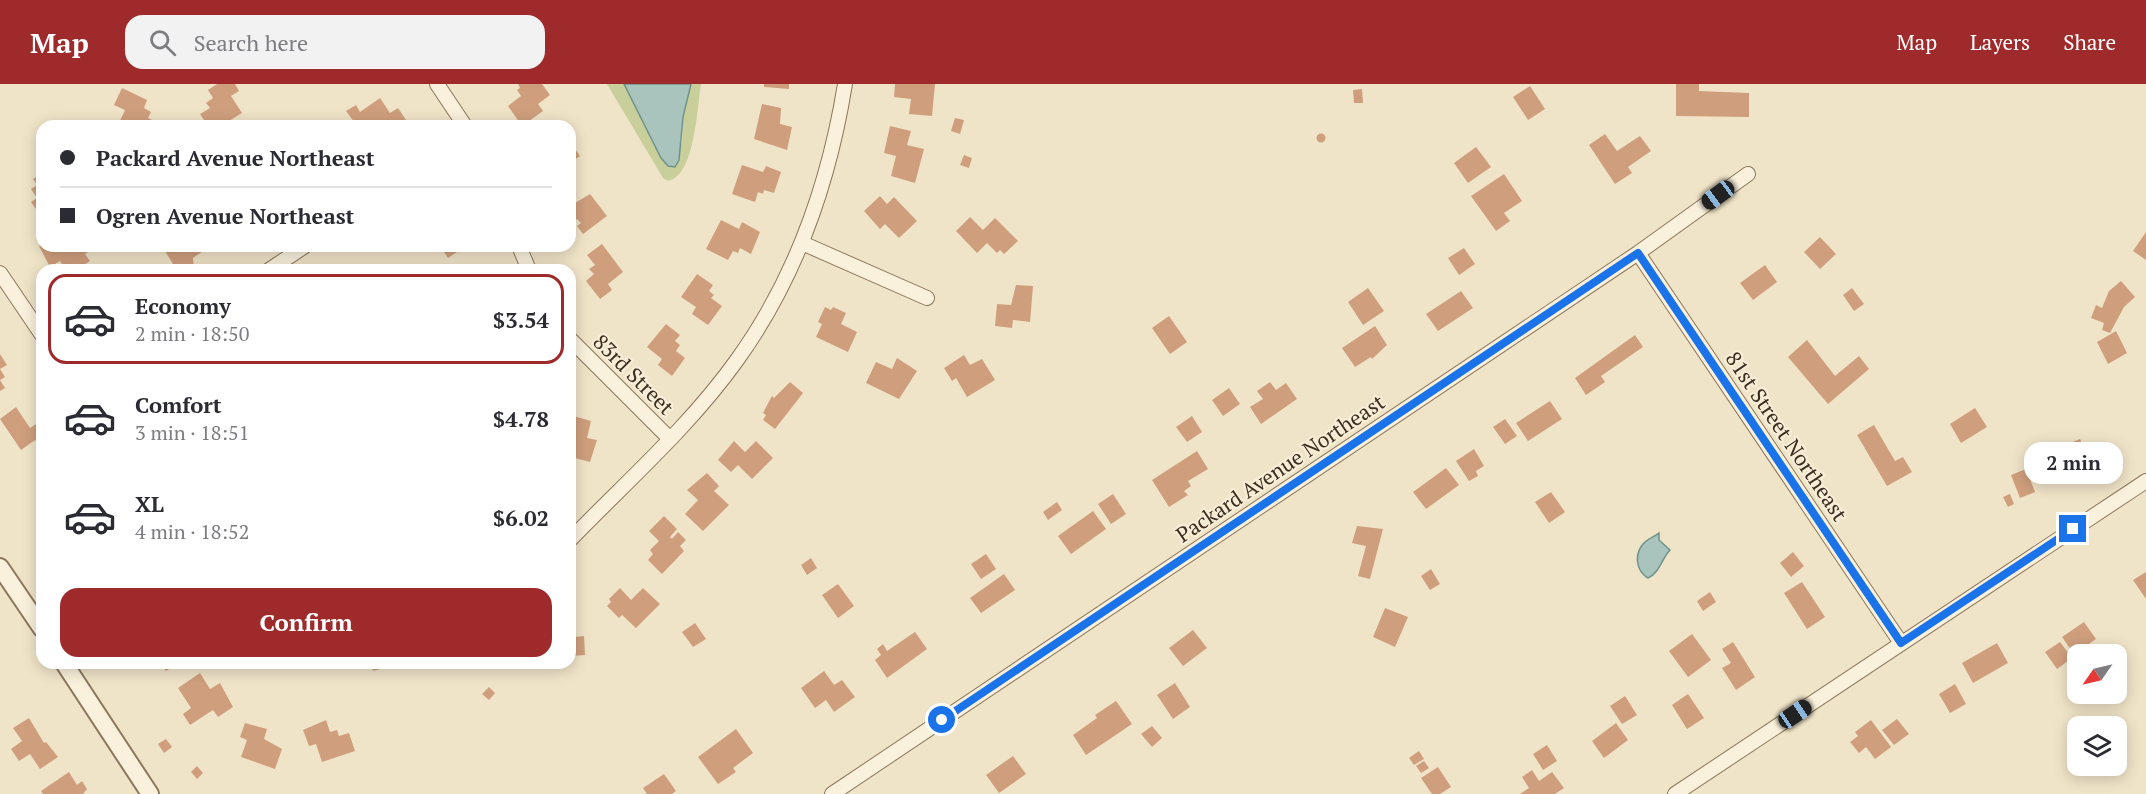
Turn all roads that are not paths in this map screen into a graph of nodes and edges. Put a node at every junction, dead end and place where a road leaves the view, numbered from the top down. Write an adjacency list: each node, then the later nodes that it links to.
1 (437, 84): 3 (street)
2 (845, 84): 5 (street)
3 (461, 120)
4 (1748, 174): 7 (street, Packard Avenue Northeast)
5 (802, 243): 10 (street); 13 (street)
6 (296, 252): 8 (street)
7 (1638, 253): 18 (street, 81st Street Northeast); 21 (street, Packard Avenue Northeast)
8 (278, 264)
9 (0, 273): 11 (street)
10 (927, 298)
11 (36, 326)
12 (576, 345): 13 (street, 83rd Street)
13 (669, 438): 15 (street)
14 (2146, 481): 18 (street)
15 (576, 534)
16 (0, 567): 17 (street)
17 (36, 620)
18 (1901, 643): 22 (street)
19 (68, 669): 20 (street)
20 (150, 794)
21 (832, 794)
22 (1675, 794)

